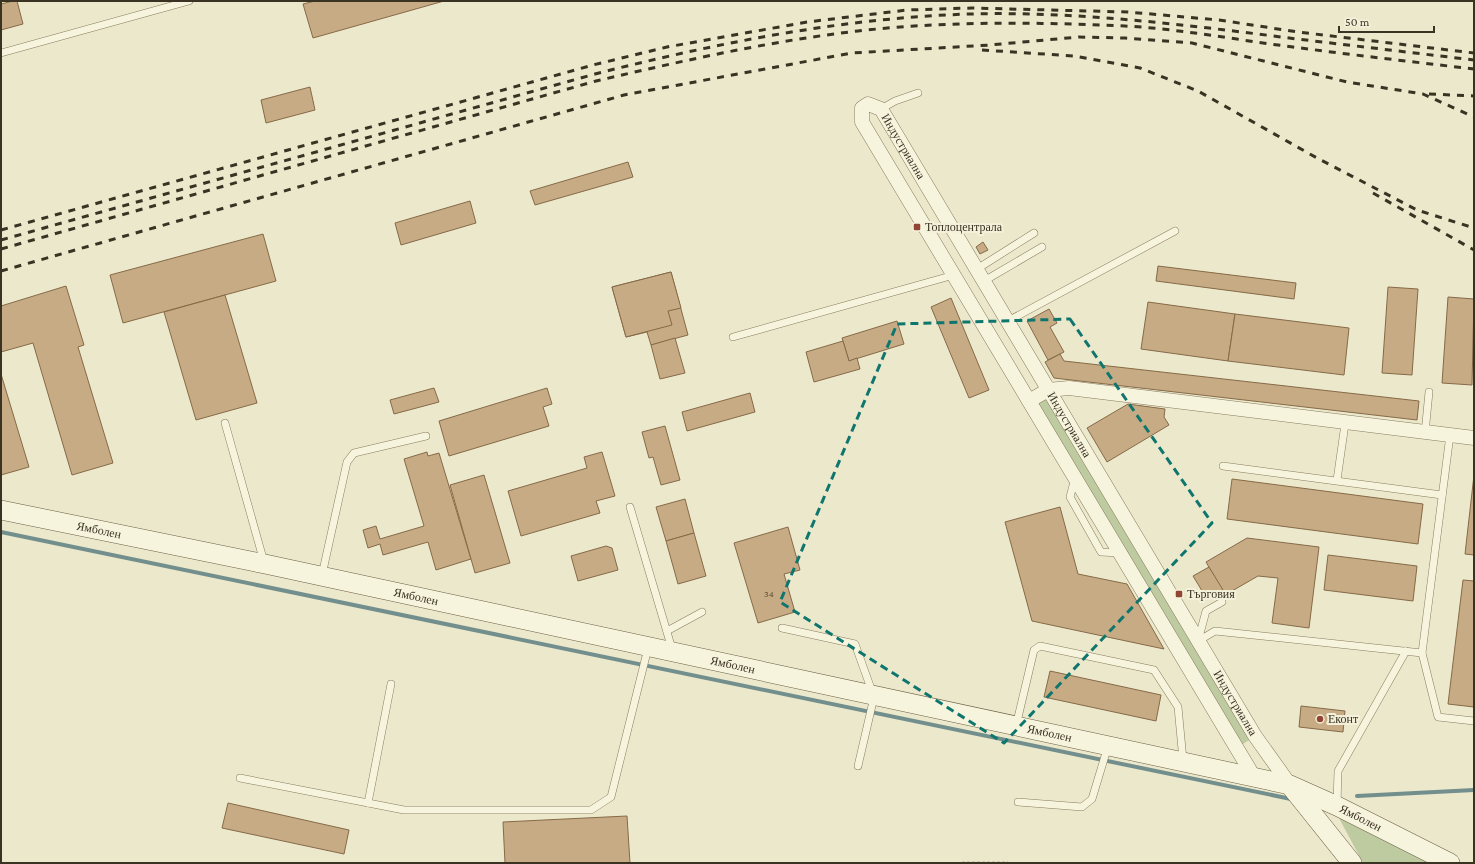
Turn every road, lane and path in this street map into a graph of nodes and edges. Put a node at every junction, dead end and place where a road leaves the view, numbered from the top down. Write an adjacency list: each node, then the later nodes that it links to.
1 (189, 1): 2 (lane)
2 (1, 53)
3 (918, 92): 4 (lane)
4 (881, 109): 8 (street, Индустриална); 9 (street, Индустриална)
5 (1175, 231): 10 (lane)
6 (1034, 233): 9 (lane)
7 (1042, 247): 9 (lane)
8 (954, 275): 9 (street); 11 (lane); 14 (street, Индустриална)
9 (980, 275): 10 (street, Индустриална)
10 (1008, 321): 12 (street, Индустриална)
11 (733, 337)
12 (1048, 390): 14 (street); 16 (street); 21 (street, Индустриална)
13 (1429, 392): 17 (lane)
14 (1029, 401): 23 (street, Индустриална)
15 (225, 423): 30 (lane)
16 (1346, 424): 17 (street); 24 (lane)
17 (1425, 433): 18 (street)
18 (1450, 435): 20 (street); 25 (lane)
19 (426, 436): 31 (lane)
20 (1474, 438)
21 (1084, 448): 23 (street); 29 (street, Индустриална)
22 (1223, 466): 24 (lane)
23 (1075, 478): 28 (street, Индустриална)
24 (1337, 480): 25 (lane)
25 (1442, 495): 40 (lane)
26 (630, 507): 35 (lane)
27 (1, 510): 30 (main road, Ямболен)
28 (1120, 553): 29 (street); 48 (street, Индустриална)
29 (1147, 555): 36 (street, Индустриална)
30 (265, 564): 31 (main road, Ямболен)
31 (322, 577): 37 (main road, Ямболен)
32 (1222, 602): 36 (lane)
33 (702, 612): 35 (lane)
34 (782, 628): 42 (lane)
35 (666, 631): 39 (lane)
36 (1198, 641): 38 (lane); 50 (street, Индустриална)
37 (648, 648): 39 (main road, Ямболен); 52 (lane)
38 (1406, 651): 40 (lane); 53 (lane)
39 (673, 653): 42 (main road, Ямболен)
40 (1422, 653): 43 (lane)
41 (391, 684): 52 (lane)
42 (874, 697): 44 (main road, Ямболен); 47 (lane)
43 (1474, 721)
44 (1016, 726): 45 (main road, Ямболен); 46 (lane)
45 (1108, 745): 46 (main road, Ямболен); 51 (lane)
46 (1183, 762): 48 (main road, Ямболен)
47 (858, 766)
48 (1254, 777): 50 (main road, Ямболен)
49 (240, 778): 52 (lane)
50 (1290, 785): 53 (main road, Ямболен); 56 (main road)
51 (1018, 802)
52 (368, 803)
53 (1338, 806): 57 (main road, Ямболен)
54 (962, 863): 55 (path)
55 (1008, 863)
56 (1352, 863)
57 (1450, 863)

